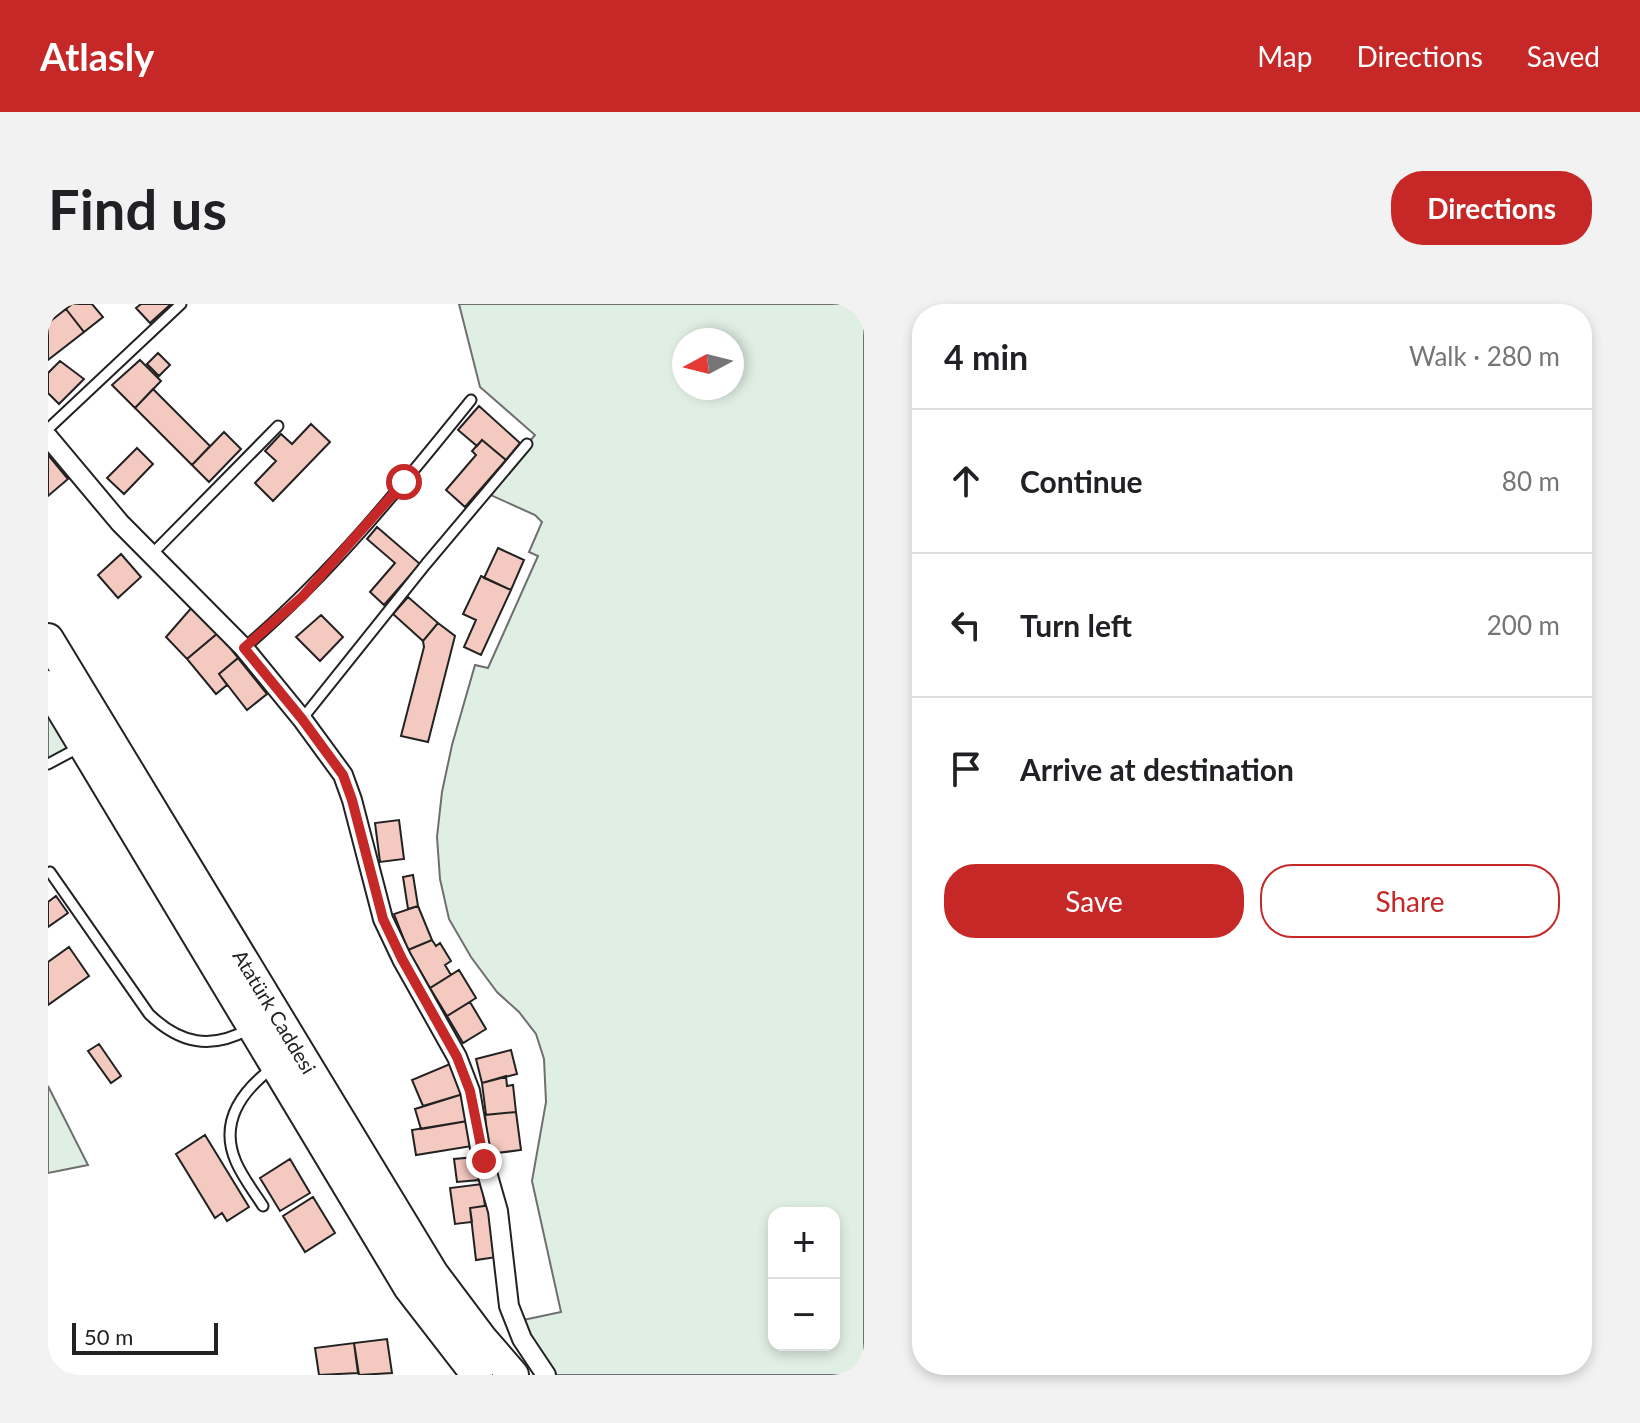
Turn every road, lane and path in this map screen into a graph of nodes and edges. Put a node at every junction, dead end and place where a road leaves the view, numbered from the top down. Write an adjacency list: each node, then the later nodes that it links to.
1 (181, 304): 4 (lane)
2 (471, 400): 9 (lane)
3 (278, 426): 7 (lane)
4 (48, 429)
5 (48, 437): 7 (street)
6 (527, 444): 11 (lane)
7 (152, 554): 9 (street)
8 (48, 639): 19 (highway, Atatürk Caddesi)
9 (244, 648): 11 (street)
10 (48, 686): 12 (highway, Atatürk Caddesi)
11 (302, 719): 20 (street)
12 (84, 745): 13 (lane); 15 (highway, Atatürk Caddesi)
13 (48, 764)
14 (50, 872): 15 (lane)
15 (254, 1027): 16 (highway, Atatürk Caddesi)
16 (276, 1065): 17 (lane); 18 (highway, Atatürk Caddesi)
17 (263, 1206)
18 (477, 1375)
19 (513, 1375)
20 (546, 1375)

